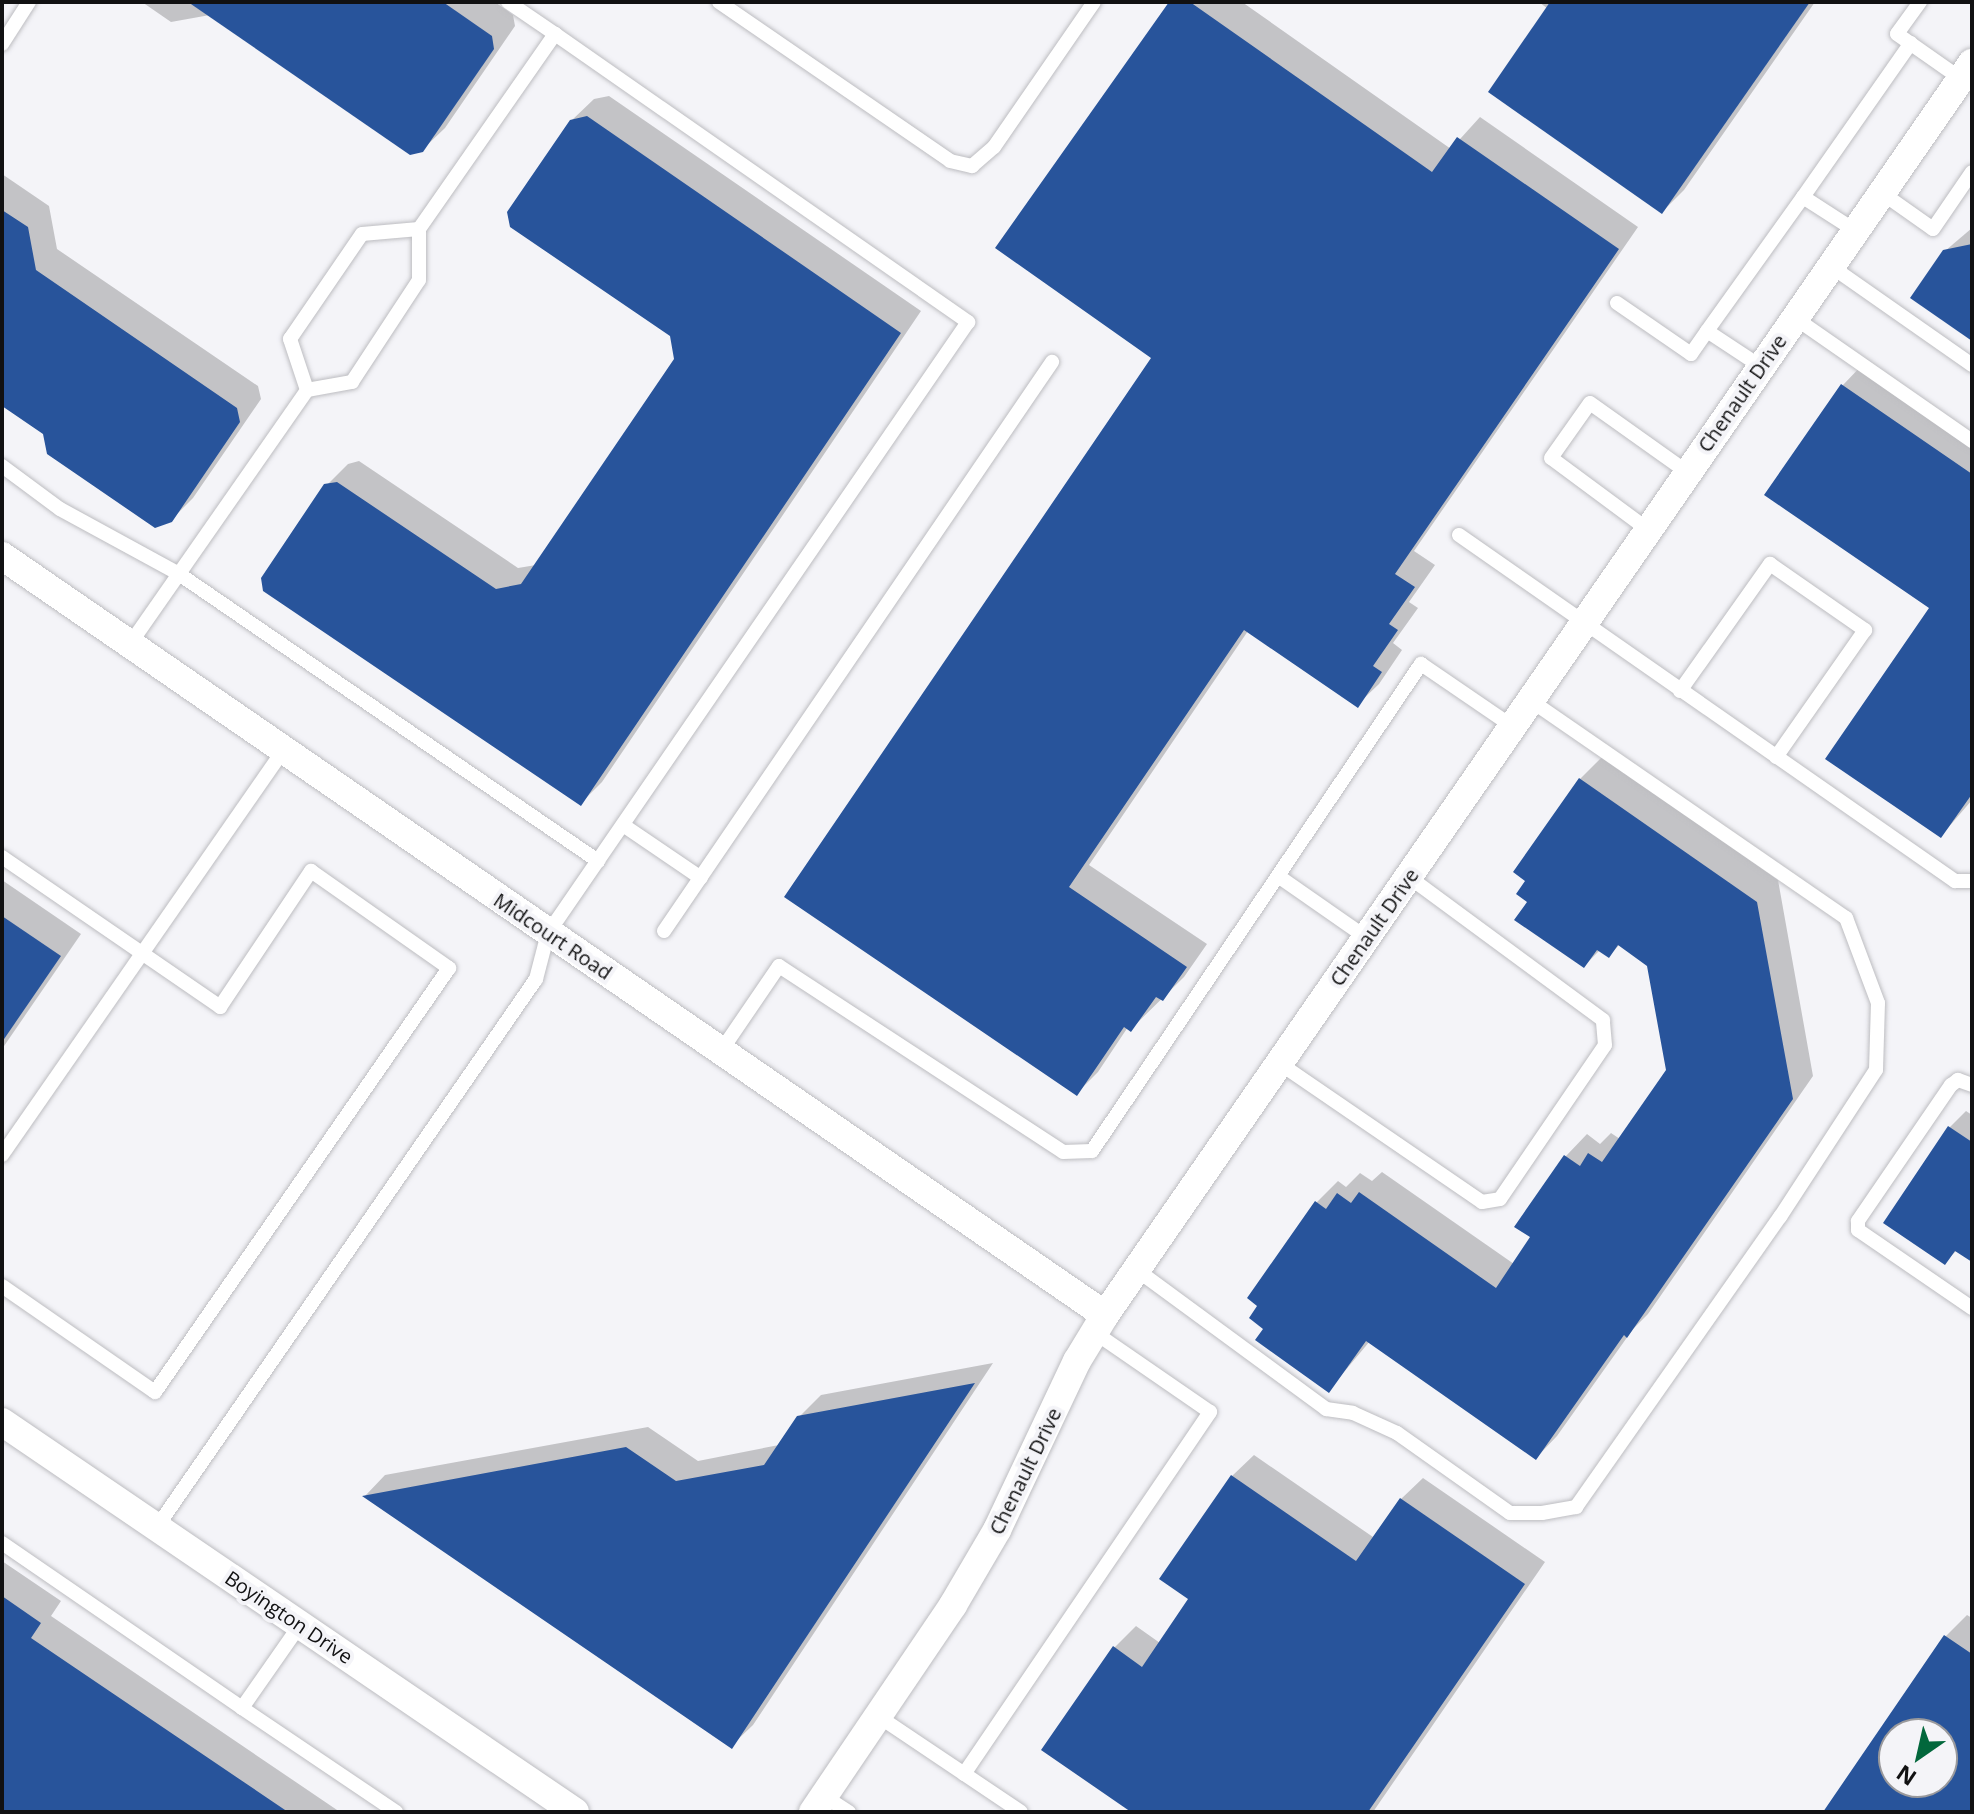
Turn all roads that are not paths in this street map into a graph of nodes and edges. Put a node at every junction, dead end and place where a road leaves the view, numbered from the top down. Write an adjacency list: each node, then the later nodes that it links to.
1 (29, 2): 8 (lane)
2 (508, 2): 6 (lane)
3 (719, 2): 4 (lane)
4 (1094, 2)
5 (1920, 2): 7 (lane)
6 (555, 34): 13 (lane); 37 (lane)
7 (1911, 43): 9 (lane); 12 (lane)
8 (2, 44)
9 (1966, 71): 11 (street, Chenault Drive)
10 (1972, 172): 11 (lane)
11 (1882, 193): 14 (street, Chenault Drive)
12 (1803, 197): 14 (lane); 18 (lane)
13 (419, 229): 22 (lane); 22 (lane)
14 (1856, 231): 15 (street, Chenault Drive)
15 (1832, 267): 17 (street, Chenault Drive); 20 (lane)
16 (1617, 303): 18 (lane)
17 (1795, 318): 21 (street, Chenault Drive); 23 (lane)
18 (1707, 331): 21 (lane)
19 (1052, 362): 42 (lane)
20 (1972, 365)
21 (1760, 366): 25 (street, Chenault Drive)
22 (307, 390): 29 (lane)
23 (1972, 441)
24 (2, 466): 29 (lane)
25 (1687, 472): 26 (street, Chenault Drive); 26 (lane)
26 (1647, 529): 30 (street, Chenault Drive)
27 (1459, 535): 30 (lane)
28 (2, 556): 31 (street, Midcourt Road)
29 (179, 574): 31 (lane); 39 (lane)
30 (1583, 622): 32 (lane); 33 (street, Chenault Drive)
31 (130, 644): 35 (street, Midcourt Road)
32 (1680, 691): 36 (lane); 36 (lane)
33 (1530, 700): 34 (street, Chenault Drive); 52 (lane)
34 (1512, 726): 40 (lane); 41 (street, Chenault Drive)
35 (283, 750): 45 (street, Midcourt Road); 47 (lane)
36 (1776, 757): 43 (lane)
37 (623, 825): 39 (lane); 42 (lane)
38 (2, 857): 47 (lane)
39 (598, 861): 45 (lane)
40 (1278, 876): 46 (lane); 48 (lane)
41 (1409, 877): 46 (street, Chenault Drive); 49 (lane)
42 (701, 878): 44 (lane)
43 (1972, 881)
44 (664, 931)
45 (548, 933): 48 (street, Midcourt Road); 57 (lane)
46 (1367, 938): 49 (street, Chenault Drive)
47 (142, 953): 51 (lane); 53 (lane)
48 (721, 1051): 55 (street, Midcourt Road)
49 (1279, 1063): 52 (street, Chenault Drive)
50 (1972, 1085): 54 (lane)
51 (2, 1155)
52 (1137, 1270): 55 (street, Chenault Drive)
53 (2, 1286)
54 (1972, 1308)
55 (1099, 1324): 61 (street, Chenault Drive); 62 (lane)
56 (2, 1422): 57 (street, Boyington Drive)
57 (157, 1527): 59 (street, Boyington Drive)
58 (2, 1543): 60 (lane)
59 (300, 1625): 60 (lane); 65 (street, Boyington Drive)
60 (242, 1708): 64 (lane)
61 (878, 1716): 62 (lane); 63 (street, Chenault Drive)
62 (964, 1774): 67 (lane)
63 (818, 1804): 66 (lane)
64 (396, 1812)
65 (575, 1812)
66 (849, 1812)
67 (1021, 1812)

